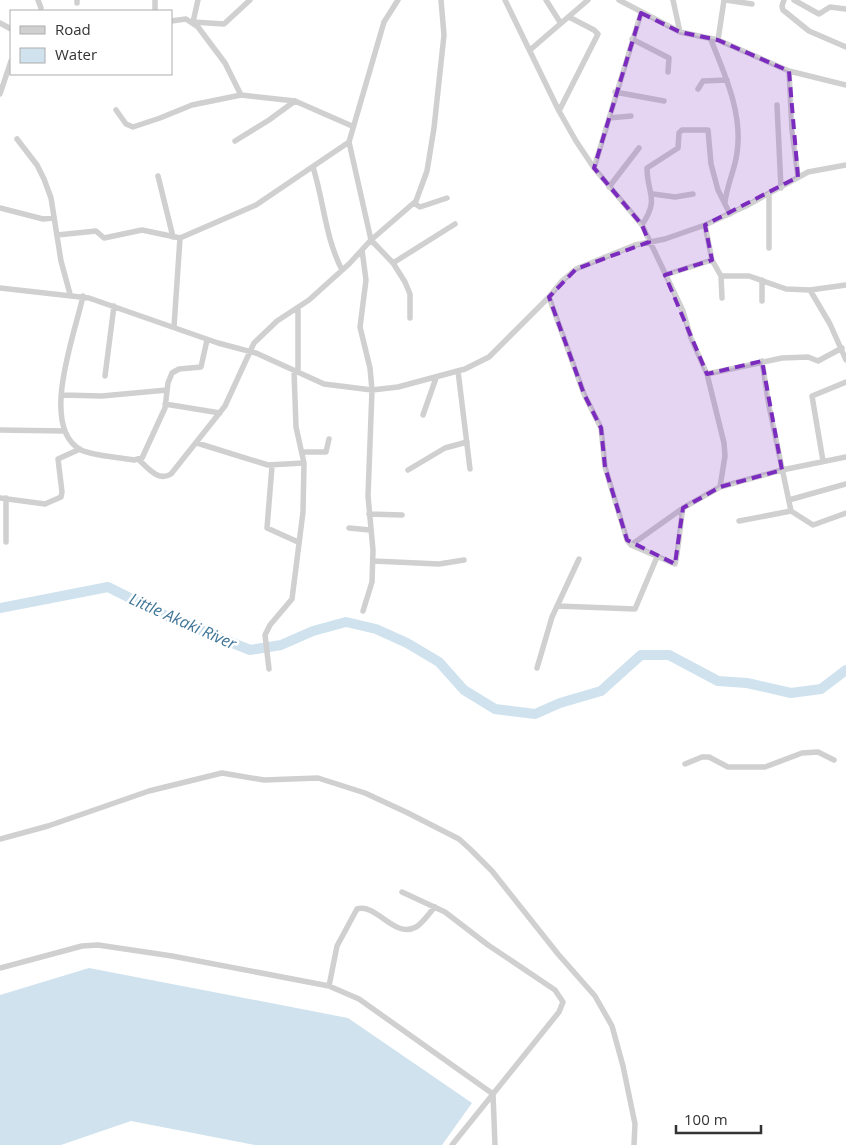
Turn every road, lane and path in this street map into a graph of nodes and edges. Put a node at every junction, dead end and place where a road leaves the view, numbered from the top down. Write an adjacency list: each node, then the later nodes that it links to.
1 (38, 0): 16 (street)
2 (198, 0): 21 (street)
3 (250, 0): 21 (street)
4 (398, 0): 44 (street)
5 (441, 0): 61 (street)
6 (505, 0): 27 (street)
7 (546, 0): 22 (street)
8 (588, 0): 19 (street)
9 (619, 0): 14 (street)
10 (673, 0): 23 (street)
11 (725, 0): 15 (street); 25 (street)
12 (784, 0): 26 (street)
13 (794, 0): 17 (street)
14 (627, 2): 18 (street)
15 (752, 4)
16 (41, 8)
17 (846, 9)
18 (641, 13): 23 (street); 24 (street)
19 (569, 17): 22 (street); 41 (street)
20 (172, 21): 21 (street)
21 (193, 22): 36 (street)
22 (560, 22): 27 (street)
23 (680, 32): 25 (street)
24 (632, 39): 30 (street); 34 (street)
25 (715, 40): 29 (street); 31 (street)
26 (846, 47)
27 (530, 50): 41 (street)
28 (10, 64): 35 (street)
29 (789, 71): 32 (street); 53 (street)
30 (668, 72)
31 (727, 80): 33 (street); 60 (street)
32 (846, 86)
33 (698, 89)
34 (615, 92): 37 (street); 43 (street)
35 (0, 94)
36 (241, 95): 38 (street); 40 (street)
37 (664, 101)
38 (295, 102): 44 (street); 46 (street)
39 (777, 105): 55 (street)
40 (116, 110)
41 (559, 111): 51 (street)
42 (631, 116): 43 (street)
43 (609, 118): 51 (street)
44 (352, 126): 47 (street)
45 (17, 139): 64 (street)
46 (235, 141)
47 (349, 142): 50 (street); 70 (street)
48 (638, 148): 54 (street)
49 (846, 164): 53 (street)
50 (313, 166): 69 (street); 76 (street)
51 (594, 168): 54 (street)
52 (158, 176): 69 (street)
53 (798, 177): 55 (street)
54 (609, 187): 66 (street)
55 (780, 188): 58 (street)
56 (653, 194): 57 (street); 60 (street); 66 (street)
57 (693, 194)
58 (769, 194): 63 (street); 72 (street)
59 (447, 198): 61 (street)
60 (725, 202): 63 (street)
61 (414, 203): 70 (street)
62 (0, 208): 64 (street)
63 (730, 214): 67 (street)
64 (54, 218): 68 (street)
65 (455, 224): 75 (street)
66 (642, 225): 71 (street)
67 (705, 225): 71 (street); 74 (street)
68 (57, 235): 69 (street); 83 (street)
69 (177, 237): 91 (street)
70 (371, 240): 73 (street); 75 (street)
71 (649, 242): 77 (street); 85 (street)
72 (769, 248)
73 (362, 250): 76 (street); 104 (street)
74 (712, 260): 77 (street); 78 (street)
75 (393, 263): 90 (street)
76 (342, 270): 89 (street)
77 (665, 275): 99 (street)
78 (721, 276): 79 (street); 86 (street)
79 (762, 280): 82 (street); 87 (street)
80 (846, 285): 82 (street)
81 (0, 288): 83 (street)
82 (810, 290): 93 (street)
83 (70, 294): 84 (street)
84 (83, 296): 88 (street); 105 (street)
85 (549, 298): 97 (street); 138 (street)
86 (722, 298)
87 (762, 301)
88 (114, 306): 91 (street); 100 (street)
89 (298, 309): 94 (street); 98 (street)
90 (410, 318)
91 (174, 327): 92 (street)
92 (207, 340): 94 (street); 103 (street)
93 (842, 348): 95 (street); 96 (street)
94 (251, 351): 98 (street); 107 (street)
95 (846, 360)
96 (762, 361): 99 (street); 123 (street)
97 (458, 371): 101 (street); 112 (street)
98 (296, 372): 104 (street); 115 (street)
99 (707, 374): 125 (street)
100 (105, 376)
101 (436, 378): 104 (street); 108 (street)
102 (846, 382): 118 (street)
103 (167, 390): 105 (street); 106 (street)
104 (372, 390): 131 (street)
105 (62, 395): 110 (street)
106 (166, 404): 107 (street); 117 (street)
107 (220, 413): 113 (street)
108 (423, 415)
109 (0, 430): 110 (street)
110 (65, 431): 114 (street)
111 (329, 439): 115 (street)
112 (467, 442): 121 (street); 122 (street)
113 (197, 443): 117 (street); 120 (street)
114 (80, 449): 117 (street); 126 (street)
115 (302, 452): 119 (street)
116 (846, 457): 118 (street)
117 (138, 459)
118 (823, 461): 123 (street)
119 (304, 463): 120 (street); 137 (street)
120 (272, 466): 137 (street)
121 (470, 468)
122 (408, 470)
123 (782, 470): 125 (street); 127 (street)
124 (846, 484): 127 (street)
125 (720, 487): 128 (street)
126 (3, 498): 136 (street)
127 (789, 500): 129 (street)
128 (683, 508): 138 (street); 139 (street)
129 (791, 511): 130 (street); 133 (street)
130 (846, 513)
131 (369, 514): 132 (street); 135 (street)
132 (402, 515)
133 (739, 521)
134 (349, 528): 135 (street)
135 (370, 530): 142 (street)
136 (6, 542)
137 (298, 542): 145 (street)
138 (631, 545): 139 (street)
139 (656, 557): 143 (street)
140 (579, 559): 143 (street)
141 (464, 560): 142 (street)
142 (373, 561): 144 (street)
143 (557, 606): 146 (street)
144 (363, 611)
145 (269, 667)
146 (537, 668)
147 (834, 760): 148 (street)
148 (684, 764)
149 (0, 839): 157 (street)
150 (402, 892): 151 (street)
151 (435, 907): 153 (street); 154 (street)
152 (0, 968): 153 (street)
153 (329, 986): 154 (street)
154 (493, 1094): 155 (street); 156 (street)
155 (452, 1145)
156 (495, 1145)
157 (634, 1145)

